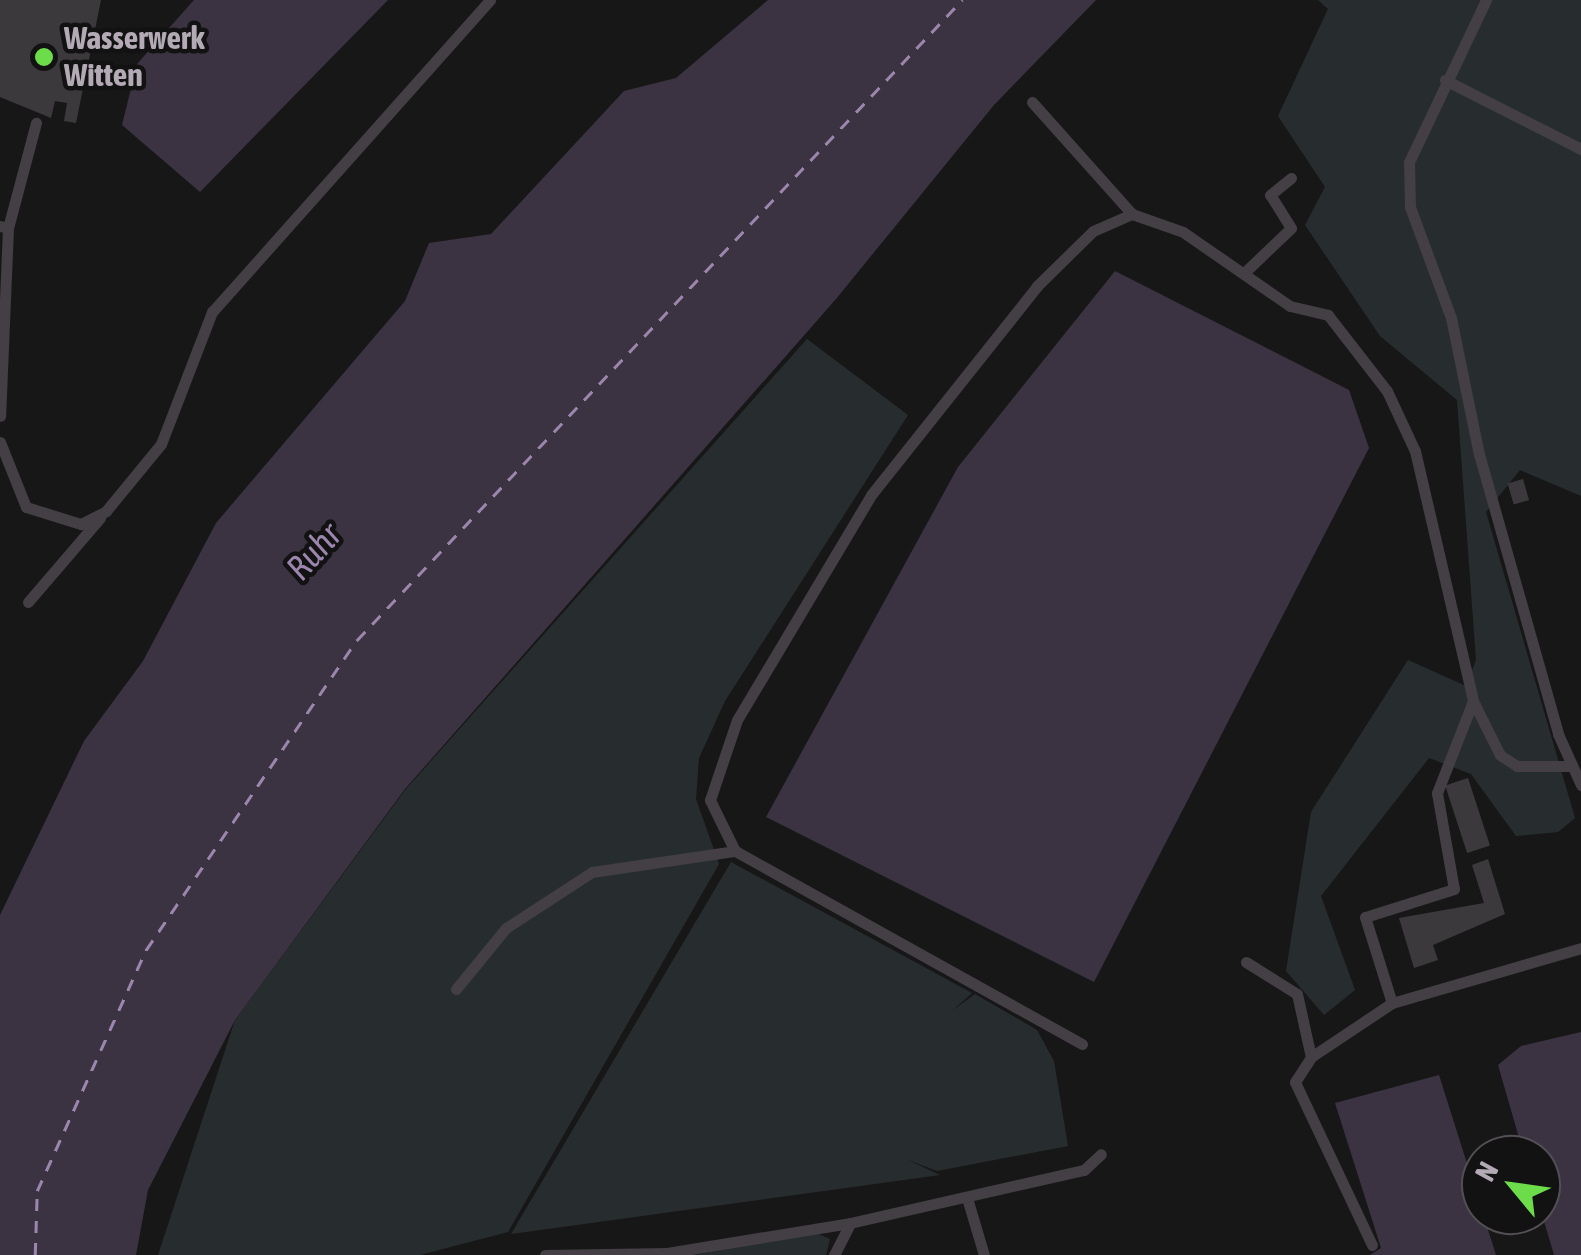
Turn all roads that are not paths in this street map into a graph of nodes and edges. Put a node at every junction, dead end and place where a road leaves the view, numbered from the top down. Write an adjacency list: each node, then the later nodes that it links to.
1 (490, 0): 13 (lane)
2 (1486, 0): 3 (lane)
3 (1445, 80): 6 (lane); 16 (lane)
4 (1032, 102): 8 (lane)
5 (36, 123): 9 (lane)
6 (1581, 149)
7 (1291, 178): 10 (lane)
8 (1132, 214): 10 (lane); 18 (lane)
9 (4, 226): 11 (lane)
10 (1246, 272): 15 (lane)
11 (0, 416)
12 (0, 442): 13 (lane)
13 (106, 511): 14 (lane)
14 (28, 602)
15 (1473, 702): 16 (lane); 22 (lane)
16 (1570, 766): 17 (lane)
17 (1581, 785)
18 (735, 851): 21 (lane); 23 (lane)
19 (1581, 948): 22 (lane)
20 (1246, 962): 24 (lane)
21 (456, 988)
22 (1392, 1003): 24 (lane)
23 (1082, 1044)
24 (1311, 1057): 28 (lane)
25 (1101, 1154): 26 (lane)
26 (967, 1198): 27 (lane); 32 (lane)
27 (850, 1222): 29 (lane); 31 (lane)
28 (1372, 1246)
29 (667, 1254): 30 (lane)
30 (545, 1255)
31 (834, 1255)
32 (984, 1255)

